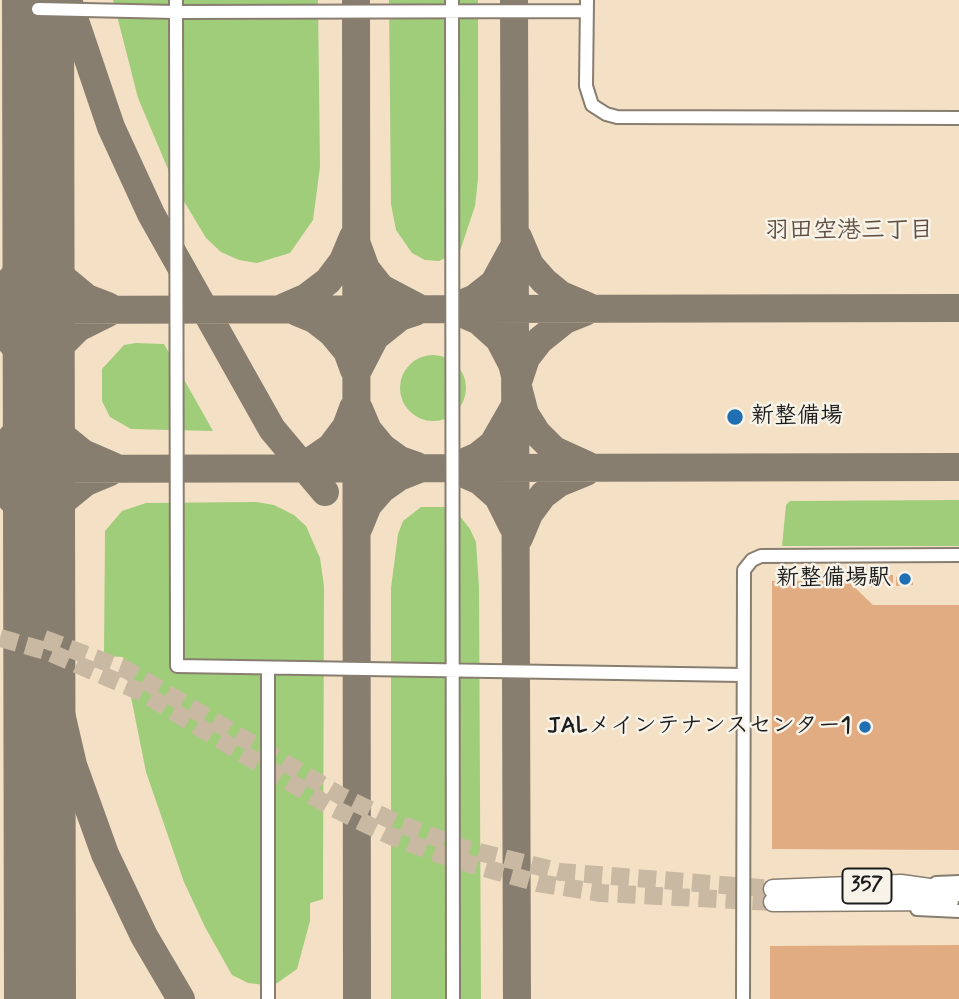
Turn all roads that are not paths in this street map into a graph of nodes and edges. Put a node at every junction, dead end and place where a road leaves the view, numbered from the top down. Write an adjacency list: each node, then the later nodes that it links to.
1 (176, 6): 2 (street); 4 (street); 7 (street)
2 (452, 6): 3 (street); 8 (street)
3 (587, 6): 5 (street)
4 (38, 9)
5 (959, 118)
6 (959, 555): 9 (street)
7 (268, 668): 8 (street); 16 (street)
8 (453, 670): 9 (street); 17 (street)
9 (742, 675): 18 (street)
10 (959, 882): 11 (street)
11 (901, 884): 12 (highway, 357); 14 (highway, 357)
12 (959, 892)
13 (959, 901): 14 (highway, 357)
14 (814, 903): 15 (street)
15 (959, 911)
16 (268, 999)
17 (453, 999)
18 (743, 999)

